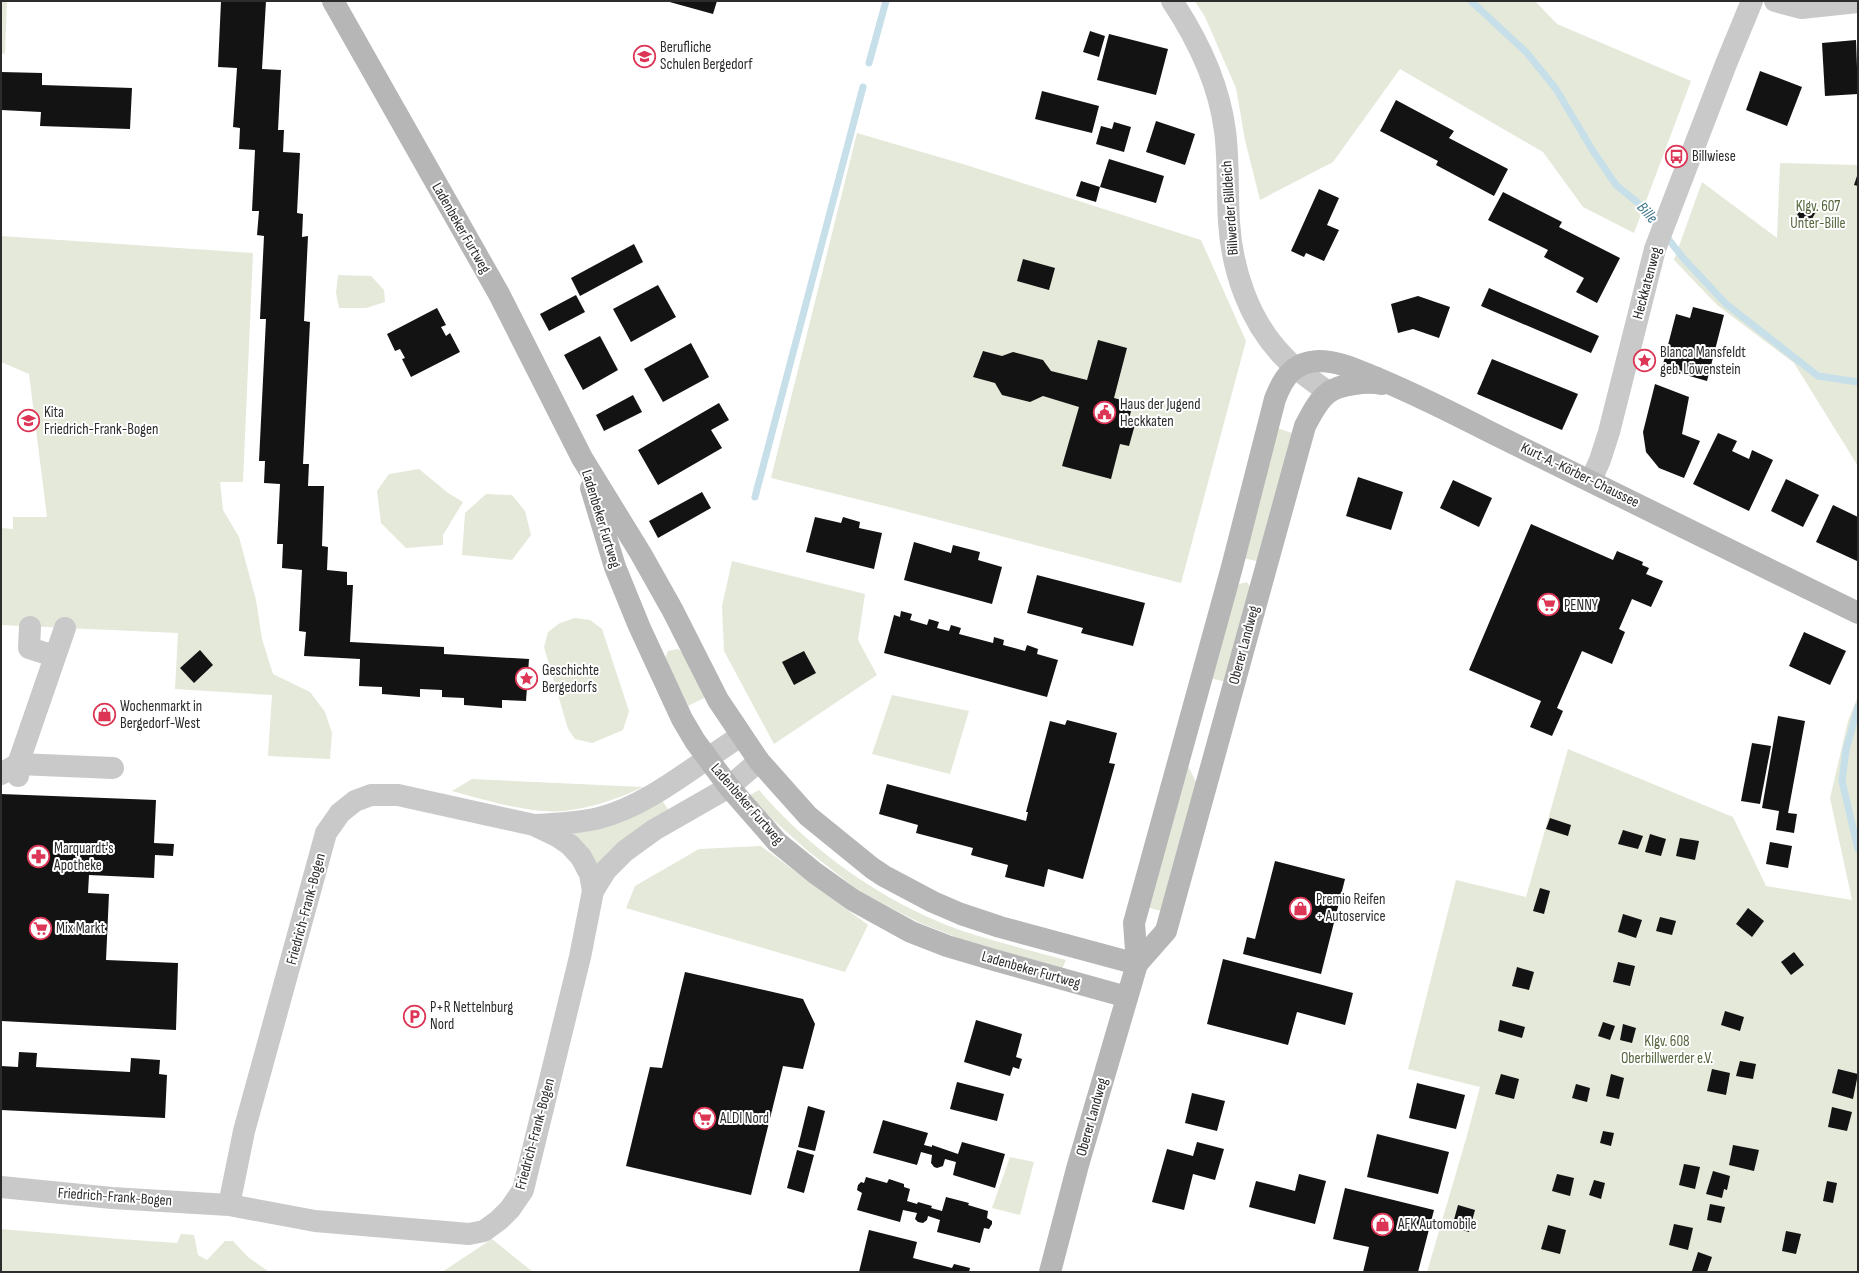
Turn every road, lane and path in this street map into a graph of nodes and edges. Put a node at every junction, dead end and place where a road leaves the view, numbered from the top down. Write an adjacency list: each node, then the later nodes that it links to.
1 (333, 1): 9 (main road, Ladenbeker Furtweg)
2 (1172, 1): 6 (street, Billwerder Billdeich)
3 (1752, 1): 10 (street, Heckkatenweg)
4 (1775, 1): 5 (street)
5 (1858, 2)
6 (1295, 368): 7 (main road, Kurt-A.-Körber-Chaussee); 8 (street, Billwerder Billdeich); 11 (main road, Oberer Landweg)
7 (1397, 386): 8 (main road); 10 (main road, Kurt-A.-Körber-Chaussee)
8 (1328, 392): 12 (main road, Oberer Landweg)
9 (582, 458): 17 (main road, Ladenbeker Furtweg); 19 (main road, Ladenbeker Furtweg)
10 (1591, 480): 13 (main road, Kurt-A.-Körber-Chaussee)
11 (1232, 567): 12 (main road); 18 (main road, Oberer Landweg)
12 (1258, 596): 23 (main road, Oberer Landweg)
13 (1858, 613)
14 (30, 627): 16 (street)
15 (65, 628): 16 (street)
16 (54, 656): 22 (street)
17 (741, 736): 19 (street, Friedrich-Frank-Bogen); 20 (main road, Ladenbeker Furtweg)
18 (1182, 748): 23 (main road); 27 (main road, Oberer Landweg)
19 (707, 758): 24 (main road, Ladenbeker Furtweg); 25 (street, Friedrich-Frank-Bogen)
20 (758, 761): 24 (street, Friedrich-Frank-Bogen); 27 (main road, Ladenbeker Furtweg)
21 (113, 768): 22 (street)
22 (13, 771)
23 (1209, 775): 27 (main road, Oberer Landweg)
24 (729, 787): 26 (street, Friedrich-Frank-Bogen); 28 (main road, Ladenbeker Furtweg)
25 (534, 826): 26 (street, Friedrich-Frank-Bogen); 30 (street, Friedrich-Frank-Bogen)
26 (592, 891): 30 (street, Friedrich-Frank-Bogen)
27 (1137, 964): 28 (main road, Oberer Landweg)
28 (1127, 997): 31 (main road, Oberer Landweg)
29 (1, 1188): 30 (street, Friedrich-Frank-Bogen)
30 (229, 1205)
31 (1050, 1272)

